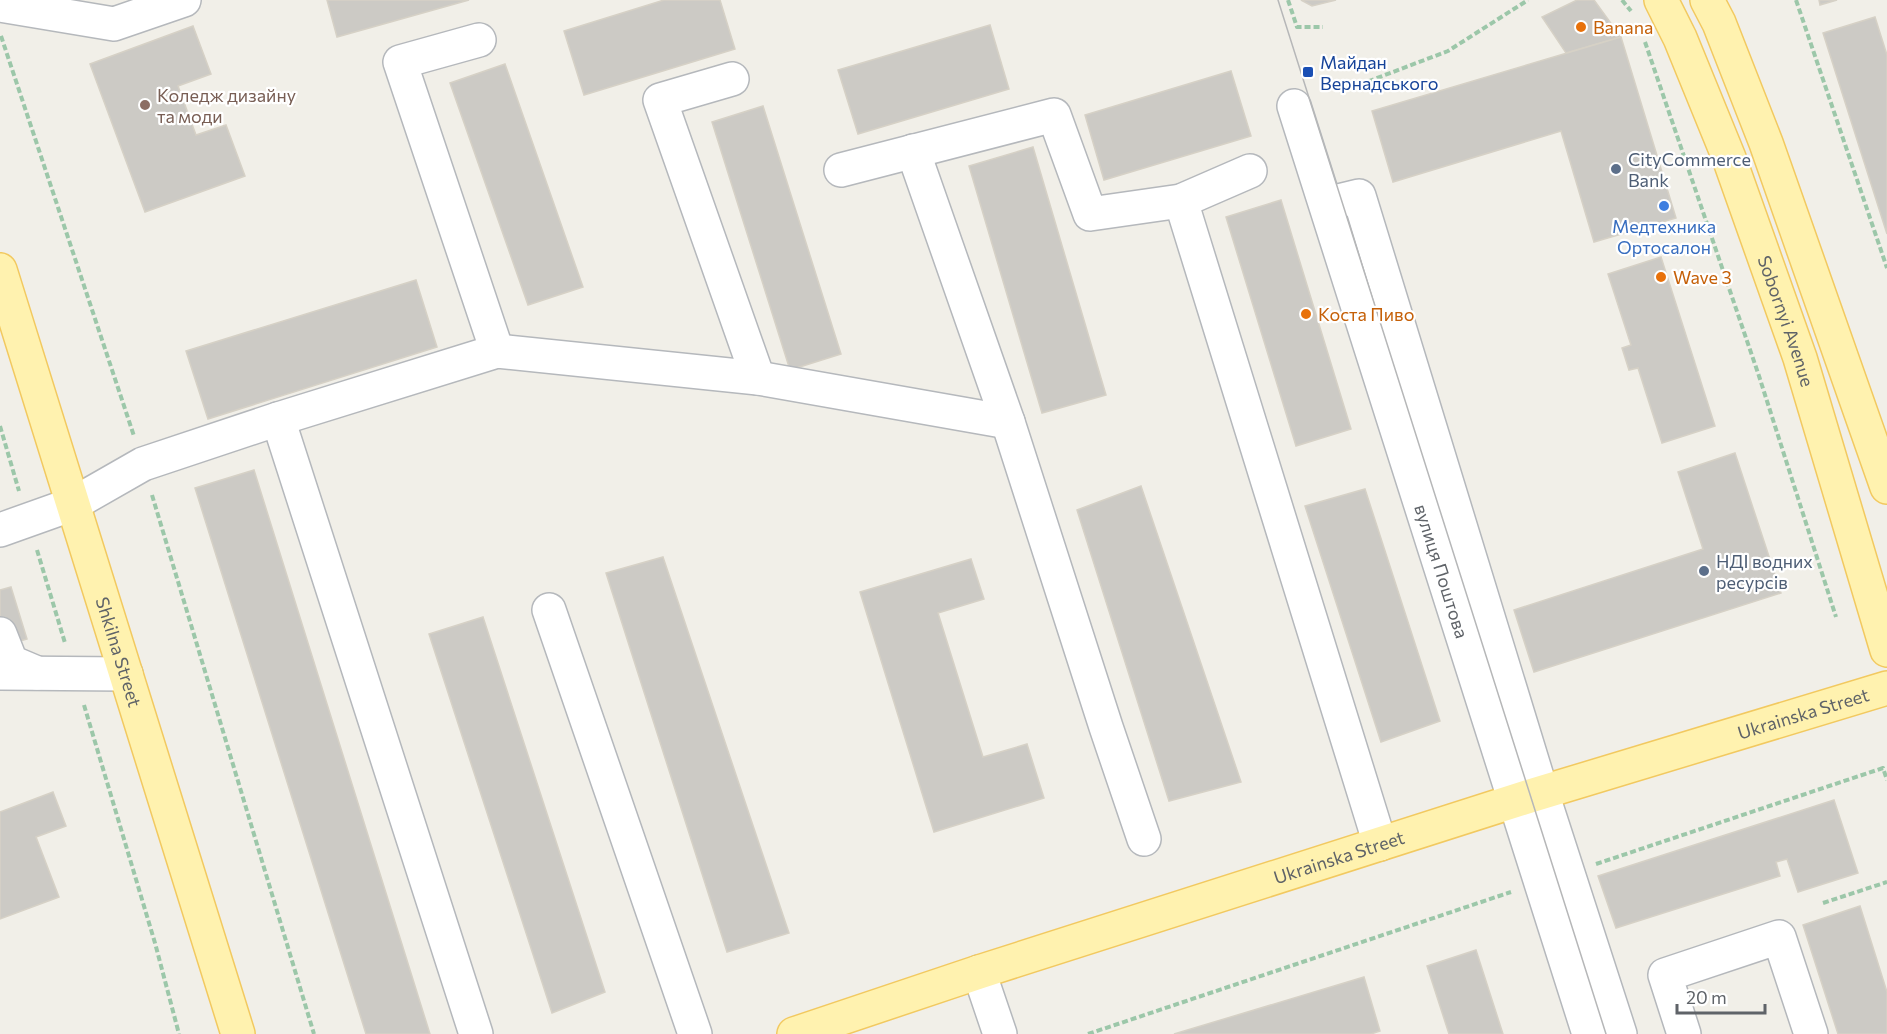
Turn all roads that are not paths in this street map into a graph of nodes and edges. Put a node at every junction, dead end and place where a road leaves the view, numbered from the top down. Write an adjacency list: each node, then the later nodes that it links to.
1 (184, 0): 3 (street)
2 (1707, 0): 18 (main road)
3 (0, 5)
4 (1648, 8): 23 (main road, Sobornyi Avenue)
5 (479, 40): 14 (street)
6 (732, 79): 15 (street)
7 (1294, 106): 12 (street, вулиця Поштова)
8 (913, 151): 9 (street); 11 (street); 17 (street)
9 (841, 170)
10 (1250, 171): 11 (street)
11 (1181, 201): 30 (street)
12 (1326, 204): 28 (street, вулиця Поштова); 28 (street, вулиця Поштова)
13 (0, 270): 19 (main road, Shkilna Street)
14 (497, 351): 15 (street); 16 (street)
15 (758, 378): 17 (street)
16 (278, 419): 19 (street); 33 (street)
17 (1008, 422): 29 (street)
18 (1887, 487)
19 (73, 504): 20 (street); 26 (main road, Shkilna Street)
20 (9, 529)
21 (549, 610): 34 (street)
22 (0, 634): 25 (street)
23 (1887, 650)
24 (0, 673): 25 (street)
25 (37, 673): 26 (street)
26 (126, 674): 32 (main road, Shkilna Street)
27 (1887, 688): 28 (main road, Ukrainska Street)
28 (1528, 797): 30 (main road, Ukrainska Street); 37 (street, вулиця Поштова); 38 (street, вулиця Поштова)
29 (1144, 839)
30 (1380, 844): 31 (main road, Ukrainska Street)
31 (979, 972): 35 (main road, Ukrainska Street); 36 (street)
32 (238, 1034)
33 (476, 1034)
34 (695, 1034)
35 (794, 1034)
36 (1000, 1034)
37 (1589, 1034)
38 (1620, 1034)
39 (1684, 1034): 40 (street)
40 (1811, 1034)

